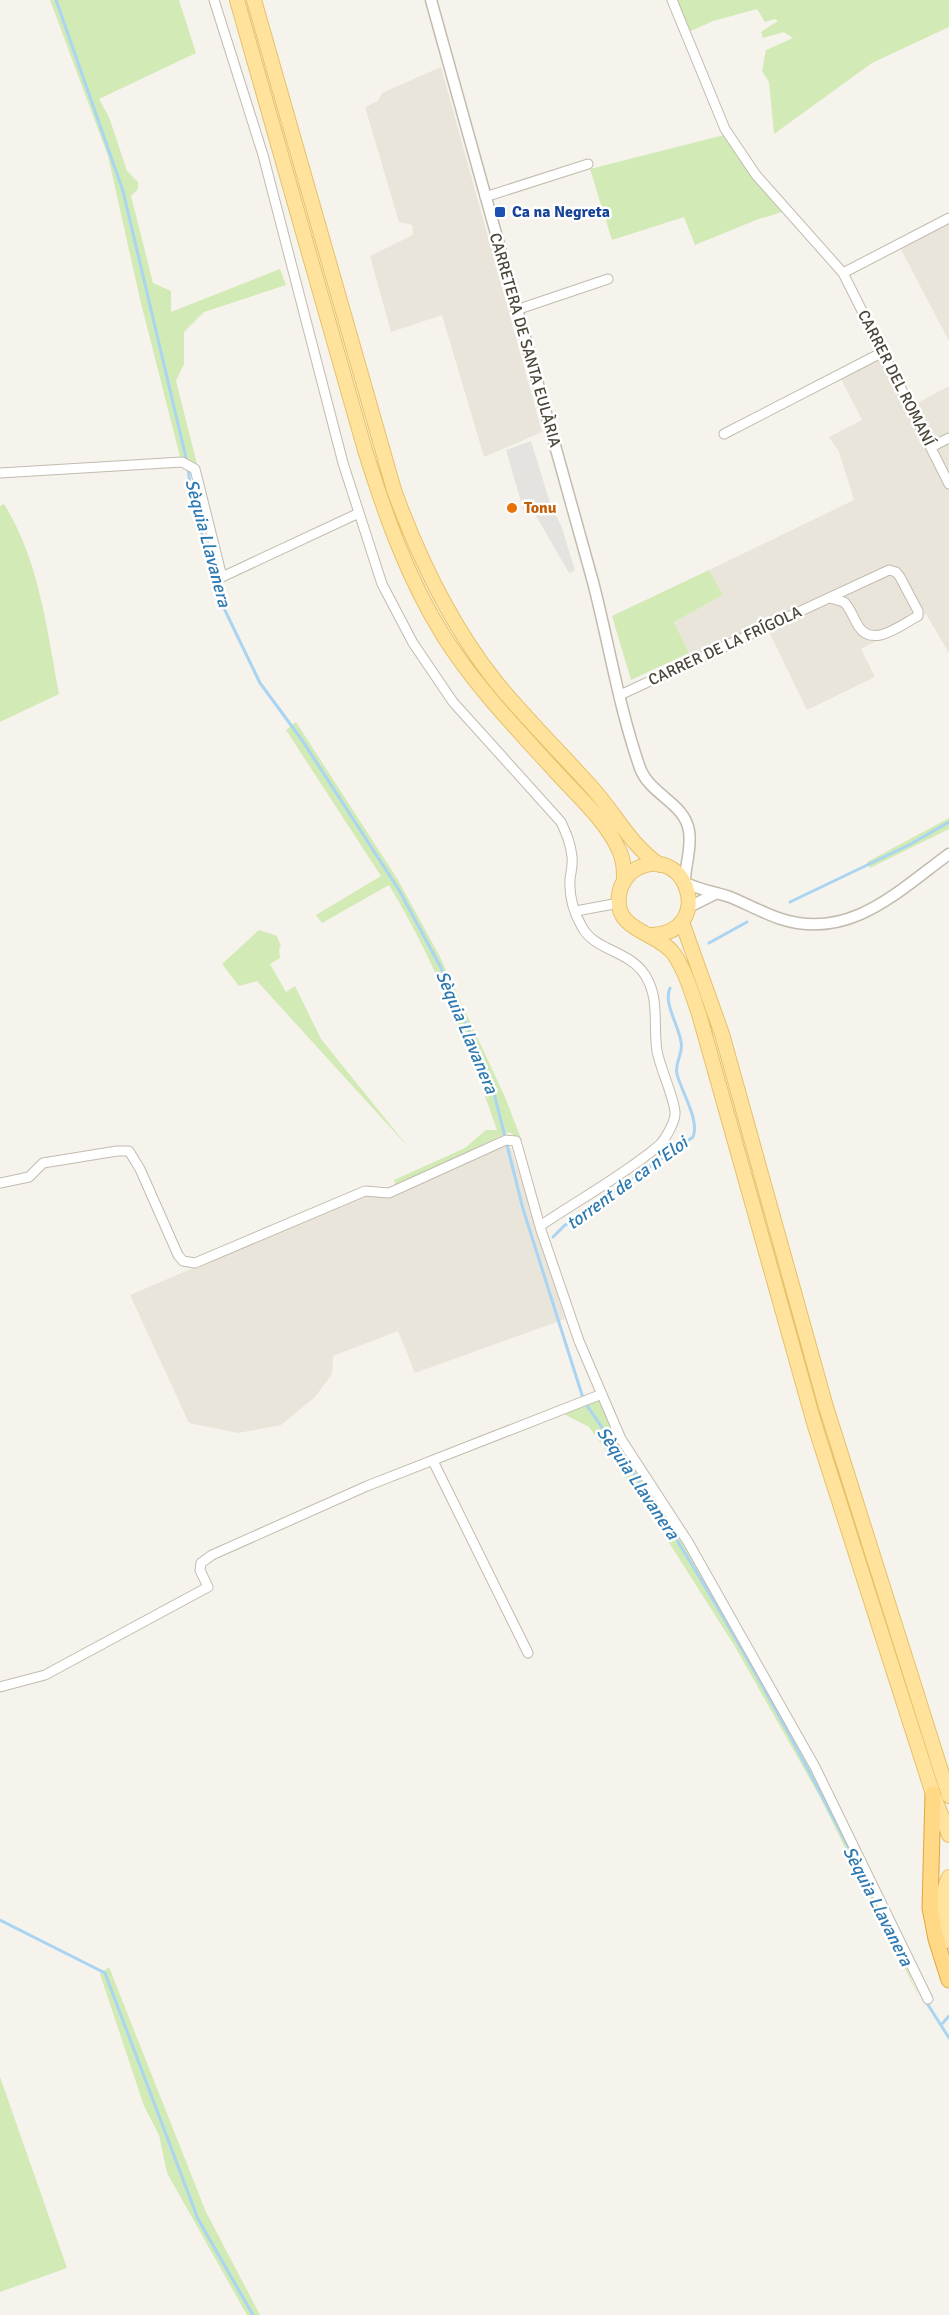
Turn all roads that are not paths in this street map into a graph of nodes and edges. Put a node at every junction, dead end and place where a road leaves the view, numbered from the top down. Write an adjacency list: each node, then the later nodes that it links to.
1 (214, 0): 18 (street)
2 (237, 0): 24 (main road)
3 (254, 0): 23 (main road)
4 (431, 0): 7 (street, CARRETERA DE SANTA EULÀRIA)
5 (672, 0): 9 (street, CARRER DEL ROMANÍ)
6 (588, 164): 7 (street)
7 (485, 196): 11 (street, CARRETERA DE SANTA EULÀRIA)
8 (949, 218): 9 (street)
9 (843, 273): 12 (street, CARRER DEL ROMANÍ)
10 (608, 279): 11 (street)
11 (516, 310): 20 (street, CARRETERA DE SANTA EULÀRIA)
12 (883, 352): 13 (street); 15 (street, CARRER DEL ROMANÍ)
13 (724, 434)
14 (949, 438): 15 (street)
15 (931, 447): 17 (street, CARRER DEL ROMANÍ)
16 (0, 473): 18 (street)
17 (949, 483)
18 (359, 513): 29 (street)
19 (830, 598): 19 (street, CARRER DE LA FRÍGOLA); 20 (street, CARRER DE LA FRÍGOLA)
20 (620, 694): 21 (street, CARRETERA DE SANTA EULÀRIA)
21 (688, 853): 23 (street); 25 (street, CARRETERA DE SANTA EULÀRIA)
22 (949, 854): 26 (street)
23 (663, 865): 24 (main road); 25 (main road)
24 (624, 882): 27 (main road)
25 (685, 882): 26 (street); 28 (main road)
26 (717, 893): 28 (street)
27 (619, 903): 29 (street); 31 (main road)
28 (689, 907): 30 (main road)
29 (576, 911): 33 (street)
30 (682, 922): 31 (main road); 39 (main road)
31 (650, 935): 38 (main road)
32 (0, 1183): 33 (street)
33 (540, 1226): 34 (street)
34 (602, 1394): 35 (street); 44 (street)
35 (433, 1461): 36 (street); 37 (street)
36 (528, 1653)
37 (0, 1687)
38 (933, 1794): 40 (main road); 43 (highway)
39 (949, 1796)
40 (949, 1835)
41 (949, 1877): 42 (main road)
42 (949, 1941)
43 (949, 1980)
44 (928, 1999)

